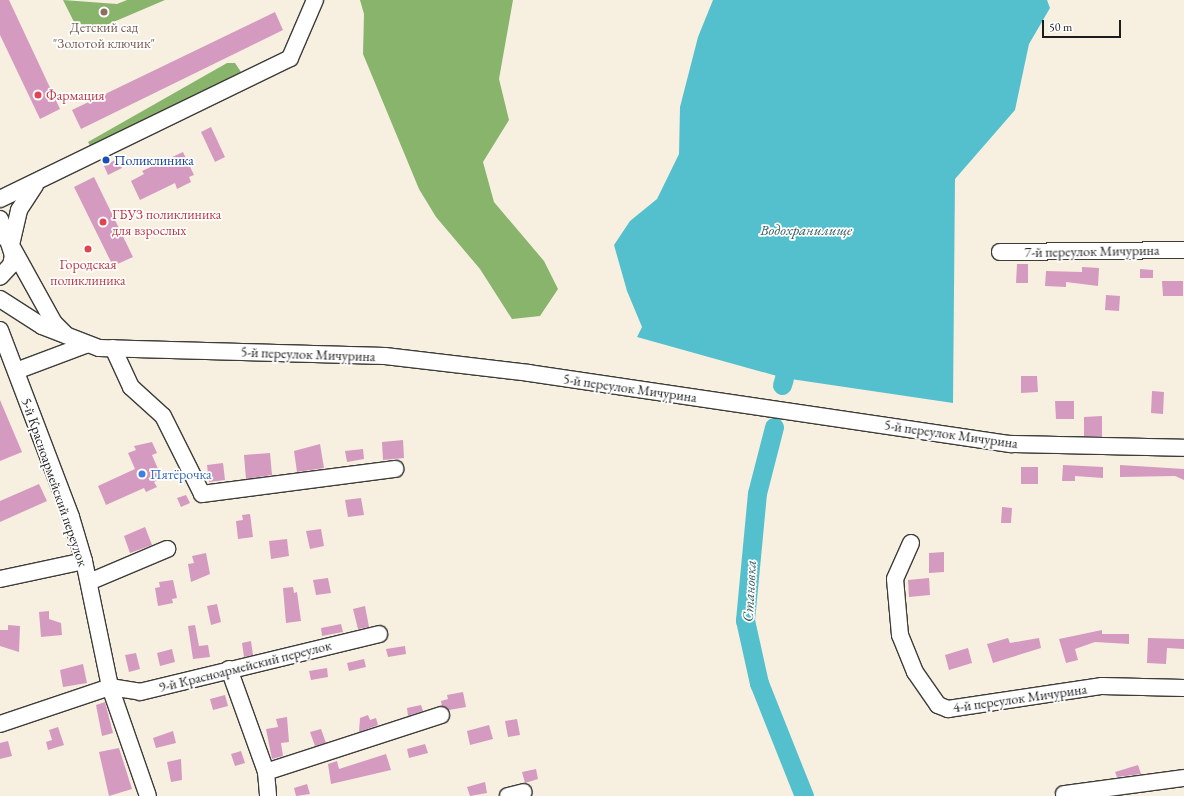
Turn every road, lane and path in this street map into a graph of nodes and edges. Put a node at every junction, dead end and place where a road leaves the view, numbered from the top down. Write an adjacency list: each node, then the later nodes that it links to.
1 (315, 0): 2 (street)
2 (42, 180): 3 (street); 5 (street)
3 (0, 199)
4 (0, 219): 5 (street)
5 (8, 242): 8 (street); 11 (street)
6 (1184, 250): 7 (street, 7-й переулок Мичурина)
7 (1000, 252)
8 (0, 277)
9 (0, 299): 11 (street, 5-й переулок Мичурина)
10 (0, 330): 13 (street, 5-й Красноармейский переулок)
11 (80, 343): 12 (street, 5-й переулок Мичурина); 13 (street)
12 (112, 348): 14 (street, 5-й переулок Мичурина); 15 (street)
13 (16, 371): 18 (street, 5-й Красноармейский переулок)
14 (1184, 448)
15 (395, 469)
16 (912, 543): 24 (street, 4-й переулок Мичурина)
17 (167, 549): 20 (street)
18 (84, 561): 19 (street); 20 (street, 5-й Красноармейский переулок)
19 (0, 580)
20 (89, 582): 23 (street, 5-й Красноармейский переулок)
21 (379, 634): 22 (street, 9-й Красноармейский переулок)
22 (229, 669): 23 (street, 9-й Красноармейский переулок); 27 (street)
23 (110, 687): 26 (street); 31 (street, 5-й Красноармейский переулок)
24 (1184, 688)
25 (441, 715): 27 (street)
26 (0, 724)
27 (266, 772): 32 (street)
28 (1184, 778): 30 (street)
29 (524, 792): 33 (street)
30 (1064, 794)
31 (148, 796)
32 (268, 796)
33 (508, 796)

